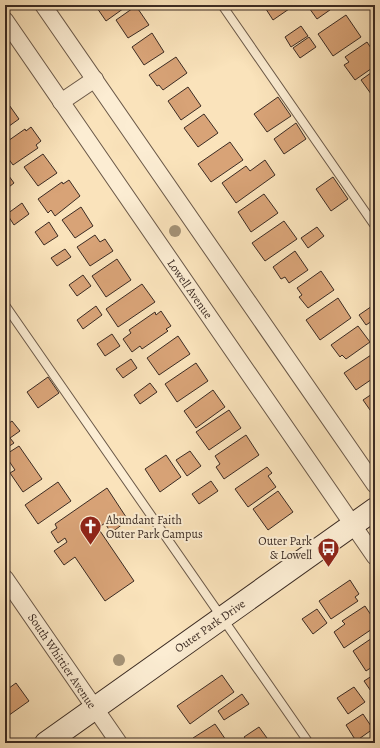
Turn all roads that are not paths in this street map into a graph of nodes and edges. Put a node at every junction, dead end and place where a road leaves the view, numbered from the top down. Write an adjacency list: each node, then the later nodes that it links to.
1 (43, 5): 4 (street)
2 (222, 5): 6 (lane)
3 (5, 20): 5 (street, Lowell Avenue)
4 (95, 79): 5 (street); 8 (street)
5 (61, 102): 10 (street, Lowell Avenue)
6 (375, 226)
7 (5, 305): 13 (lane)
8 (375, 485)
9 (375, 509): 10 (street, Outer Park Drive)
10 (353, 524): 11 (street, Lowell Avenue); 13 (street, Outer Park Drive)
11 (375, 557)
12 (5, 578): 14 (street, South Whittier Avenue)
13 (221, 618): 14 (street, Outer Park Drive); 17 (lane)
14 (94, 708): 15 (street, Outer Park Drive); 16 (street, South Whittier Avenue)
15 (46, 743)
16 (119, 743)
17 (309, 743)

